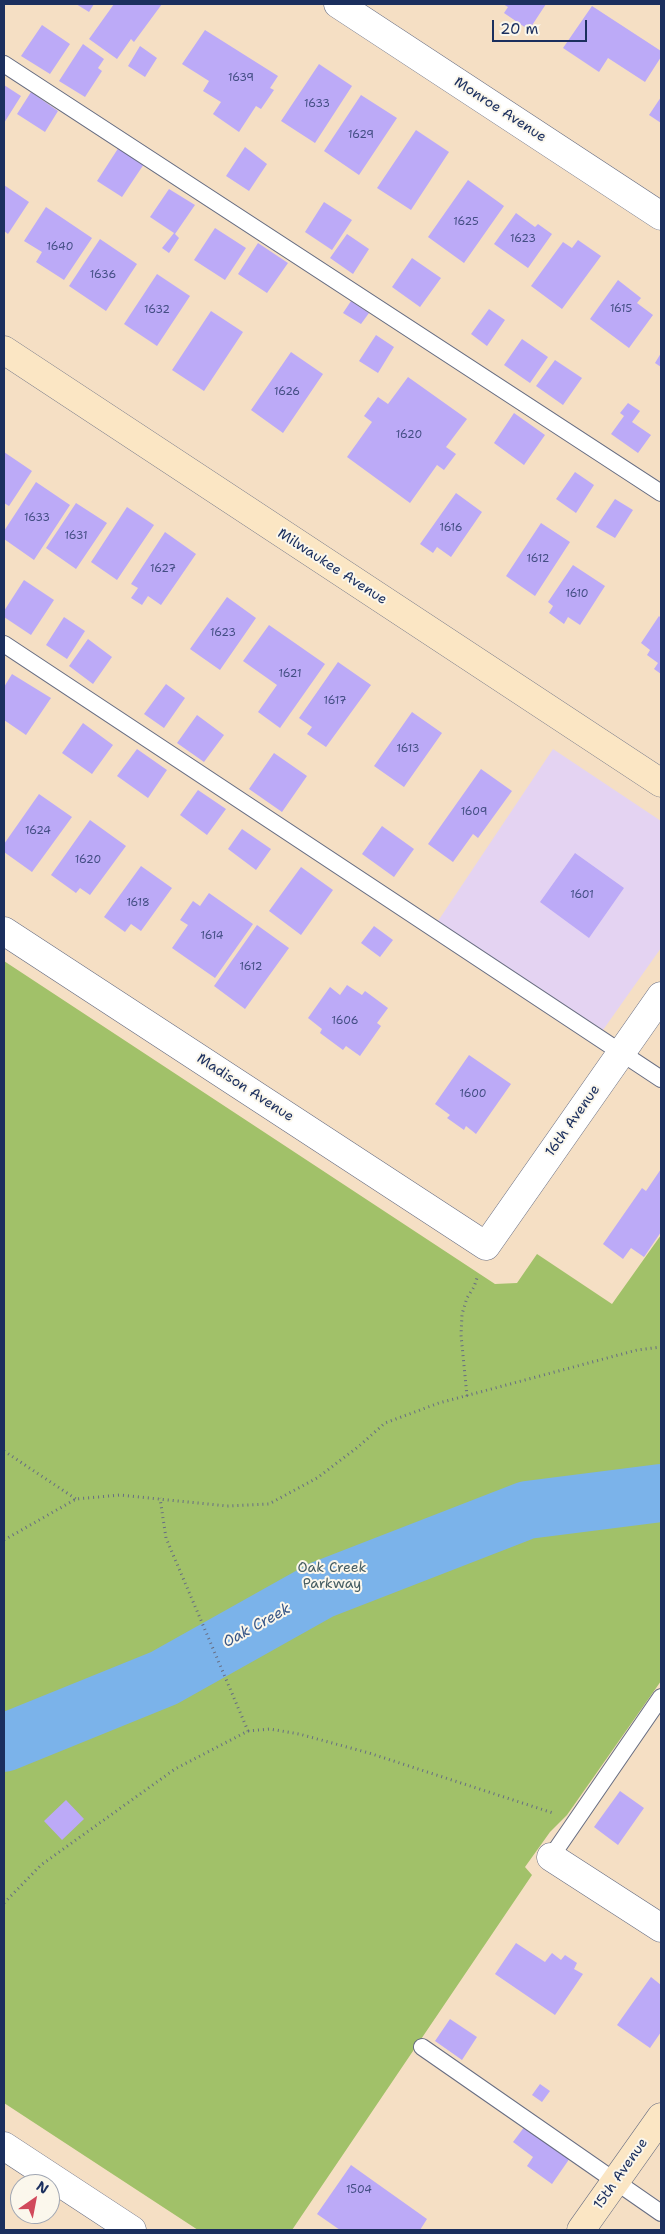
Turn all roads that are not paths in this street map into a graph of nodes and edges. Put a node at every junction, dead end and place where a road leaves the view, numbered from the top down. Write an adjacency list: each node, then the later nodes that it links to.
1 (338, 4): 3 (street, Monroe Avenue)
2 (4, 64): 5 (lane)
3 (661, 216)
4 (4, 350): 7 (street, Milwaukee Avenue)
5 (661, 492)
6 (4, 644): 10 (lane)
7 (661, 784)
8 (4, 931): 12 (street, Madison Avenue)
9 (661, 996): 10 (street, 16th Avenue)
10 (622, 1052): 11 (lane); 12 (street, 16th Avenue)
11 (661, 1079)
12 (486, 1246)
13 (661, 1697): 14 (lane)
14 (551, 1857): 15 (street)
15 (661, 1928)
16 (422, 2047): 19 (lane)
17 (661, 2117): 19 (street, 15th Avenue)
18 (4, 2146): 21 (street)
19 (616, 2182): 20 (lane); 22 (street, 15th Avenue)
20 (661, 2213)
21 (132, 2230)
22 (581, 2230)

